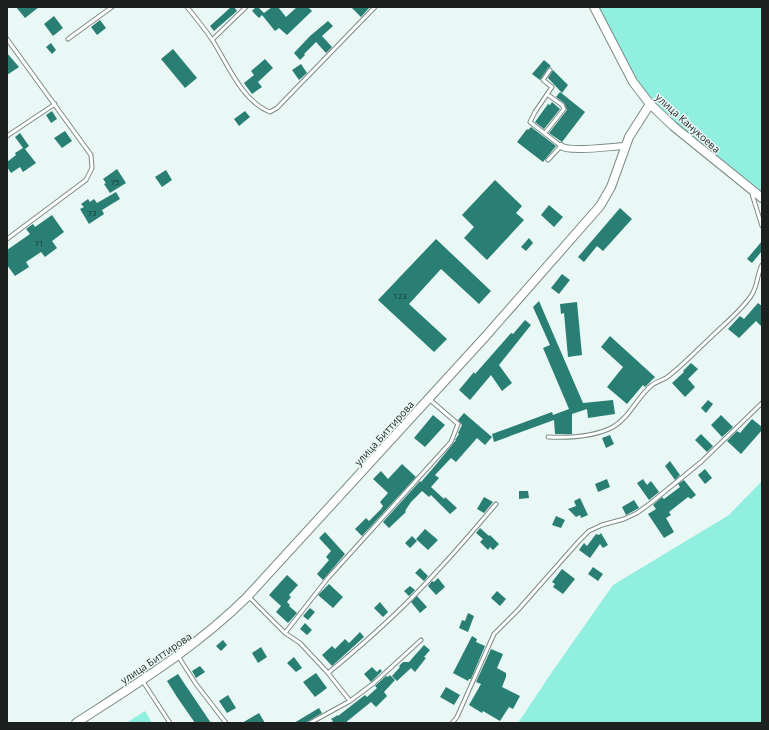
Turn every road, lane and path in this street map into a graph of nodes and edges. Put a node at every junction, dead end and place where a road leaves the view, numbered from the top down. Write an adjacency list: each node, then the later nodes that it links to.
1 (112, 7): 7 (lane)
2 (187, 7): 8 (lane)
3 (246, 7): 8 (lane)
4 (375, 7): 8 (lane)
5 (594, 7): 12 (street, улица Канукоева)
6 (7, 39): 11 (lane)
7 (68, 39)
8 (212, 40)
9 (550, 70): 10 (lane)
10 (547, 94): 13 (lane); 13 (lane)
11 (55, 104): 14 (lane); 21 (lane)
12 (650, 104): 16 (street, улица Биттирова); 18 (street, улица Канукоева)
13 (544, 133): 15 (lane)
14 (7, 136)
15 (561, 146): 16 (street); 17 (lane)
16 (626, 146): 23 (street, улица Биттирова)
17 (548, 160)
18 (750, 188): 19 (street, улица Канукоева); 20 (lane)
19 (762, 198)
20 (762, 226)
21 (7, 239)
22 (762, 265): 25 (lane)
23 (429, 399): 27 (street, улица Биттирова); 28 (lane)
24 (762, 403): 38 (lane)
25 (548, 437)
26 (496, 504): 31 (lane)
27 (248, 596): 28 (lane); 30 (street, улица Биттирова)
28 (285, 633): 31 (lane)
29 (421, 640): 33 (lane)
30 (178, 656): 32 (street, улица Биттирова); 36 (lane)
31 (328, 674): 33 (lane)
32 (142, 680): 34 (street, улица Биттирова); 35 (lane)
33 (350, 701): 37 (lane)
34 (76, 723)
35 (170, 723)
36 (226, 723)
37 (310, 723)
38 (452, 723)

